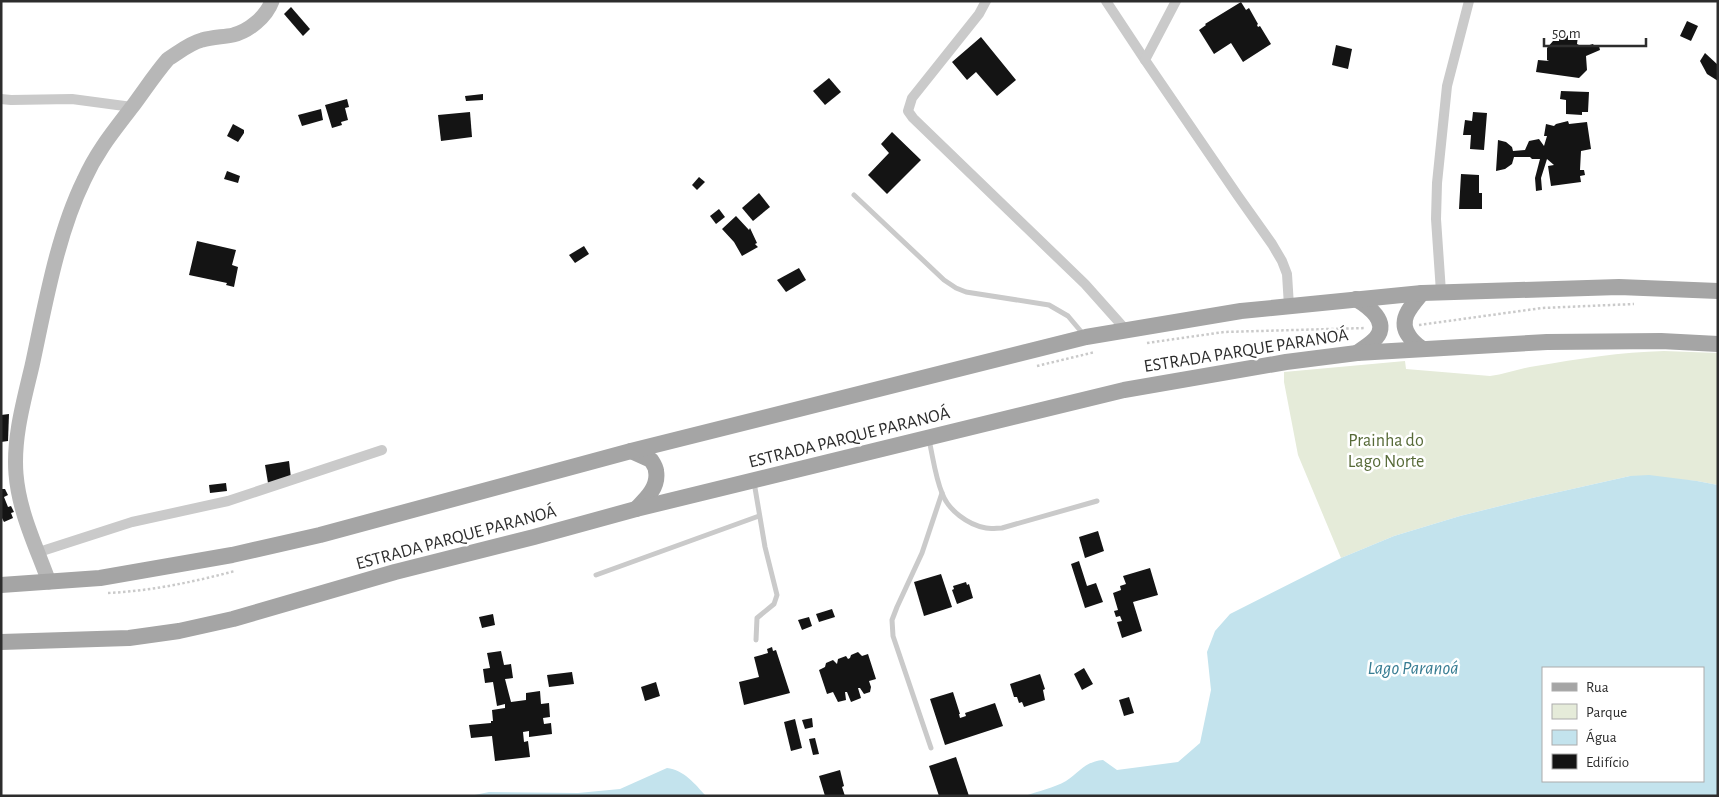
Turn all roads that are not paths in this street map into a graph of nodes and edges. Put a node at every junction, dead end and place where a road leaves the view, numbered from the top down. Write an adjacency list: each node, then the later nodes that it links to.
1 (272, 1): 8 (street)
2 (986, 1): 15 (street)
3 (1106, 1): 6 (street)
4 (1176, 1): 6 (street)
5 (1469, 1): 11 (street)
6 (1145, 60): 14 (street)
7 (1, 99): 8 (street)
8 (132, 107): 28 (street)
9 (854, 196): 16 (lane)
10 (1718, 291): 11 (main road, ESTRADA PARQUE PARANOÁ)
11 (1441, 292): 12 (main road, ESTRADA PARQUE PARANOÁ)
12 (1422, 293): 13 (main road, ESTRADA PARQUE PARANOÁ); 18 (main road)
13 (1356, 298): 14 (main road, ESTRADA PARQUE PARANOÁ); 19 (main road)
14 (1289, 306): 15 (main road, ESTRADA PARQUE PARANOÁ)
15 (1126, 330): 16 (main road, ESTRADA PARQUE PARANOÁ)
16 (1086, 337): 22 (main road, ESTRADA PARQUE PARANOÁ)
17 (1718, 344): 18 (main road, ESTRADA PARQUE PARANOÁ)
18 (1421, 348): 19 (main road, ESTRADA PARQUE PARANOÁ)
19 (1357, 352): 20 (main road, ESTRADA PARQUE PARANOÁ)
20 (928, 437): 23 (main road, ESTRADA PARQUE PARANOÁ); 24 (lane)
21 (382, 450): 28 (street)
22 (631, 452): 26 (main road); 30 (main road, ESTRADA PARQUE PARANOÁ)
23 (754, 481): 26 (main road, ESTRADA PARQUE PARANOÁ); 27 (lane)
24 (942, 493): 25 (lane); 34 (lane)
25 (1097, 501)
26 (636, 509): 33 (main road, ESTRADA PARQUE PARANOÁ)
27 (760, 516): 29 (lane); 32 (lane)
28 (38, 552): 30 (street)
29 (596, 575)
30 (50, 582): 31 (main road, ESTRADA PARQUE PARANOÁ)
31 (1, 585)
32 (756, 640)
33 (1, 642)
34 (931, 748)

